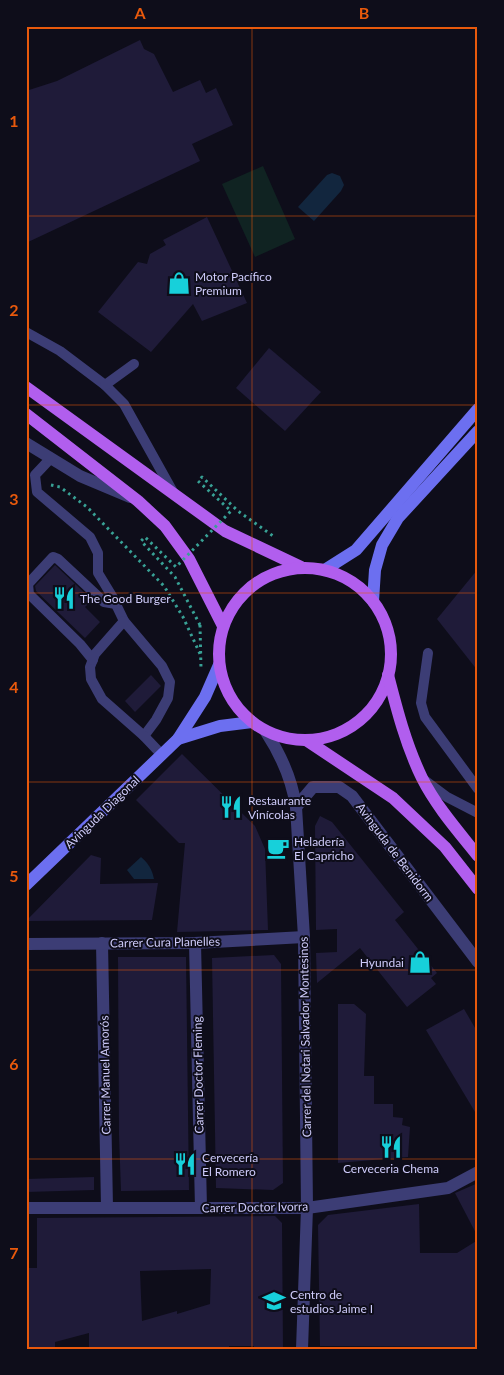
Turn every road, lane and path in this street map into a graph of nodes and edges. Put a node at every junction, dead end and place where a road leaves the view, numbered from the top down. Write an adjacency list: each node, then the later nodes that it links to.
1 (26, 332): 3 (lane)
2 (134, 364): 3 (lane)
3 (105, 385): 11 (lane)
4 (26, 387): 11 (main road)
5 (478, 408): 15 (street)
6 (26, 414): 12 (main road)
7 (478, 431): 16 (street)
8 (26, 443): 9 (street)
9 (51, 458): 10 (lane); 12 (street)
10 (36, 484): 17 (lane); 21 (path)
11 (173, 492): 14 (main road)
12 (138, 501): 19 (main road)
13 (273, 536): 21 (path, bridge)
14 (301, 567): 15 (main road); 19 (main road)
15 (326, 569): 16 (main road)
16 (373, 601): 25 (main road)
17 (116, 604): 18 (lane); 22 (lane)
18 (124, 621): 22 (lane); 28 (lane)
19 (223, 626): 23 (main road)
20 (428, 653): 33 (lane)
21 (201, 656): 24 (path)
22 (92, 660): 28 (lane)
23 (219, 665): 26 (main road); 29 (street, Avinguda Diagonal)
24 (201, 672)
25 (388, 675): 30 (main road); 32 (main road)
26 (252, 722): 27 (main road); 29 (street, Avinguda Diagonal)
27 (266, 732): 30 (main road); 34 (street, Carrer del Notari Salvador Montesinos)
28 (144, 736): 31 (lane)
29 (178, 739): 31 (street, Avinguda Diagonal)
30 (306, 740): 38 (main road)
31 (162, 755): 37 (street, Avinguda Diagonal)
32 (422, 778): 35 (lane); 36 (main road)
33 (478, 789)
34 (296, 807): 39 (street, Carrer del Notari Salvador Montesinos); 43 (street, Avinguda de Benidorm)
35 (478, 813)
36 (478, 856)
37 (26, 885)
38 (478, 889)
39 (304, 937): 41 (street, Carrer Cura Planelles); 48 (street, Carrer del Notari Salvador Montesinos)
40 (102, 942): 41 (street, Carrer Cura Planelles); 42 (street, Carrer Cura Planelles); 45 (street, Carrer Manuel Amorós)
41 (194, 943): 47 (street, Carrer Doctor Fleming)
42 (26, 944)
43 (478, 962)
44 (478, 1172): 48 (street, Carrer Doctor Ivorra)
45 (108, 1207): 46 (street, Carrer Doctor Ivorra); 47 (street, Carrer Doctor Ivorra)
46 (26, 1208)
47 (201, 1208): 48 (street, Carrer Doctor Ivorra)
48 (307, 1208): 49 (street, Carrer del Notari Salvador Montesinos)
49 (302, 1349)

